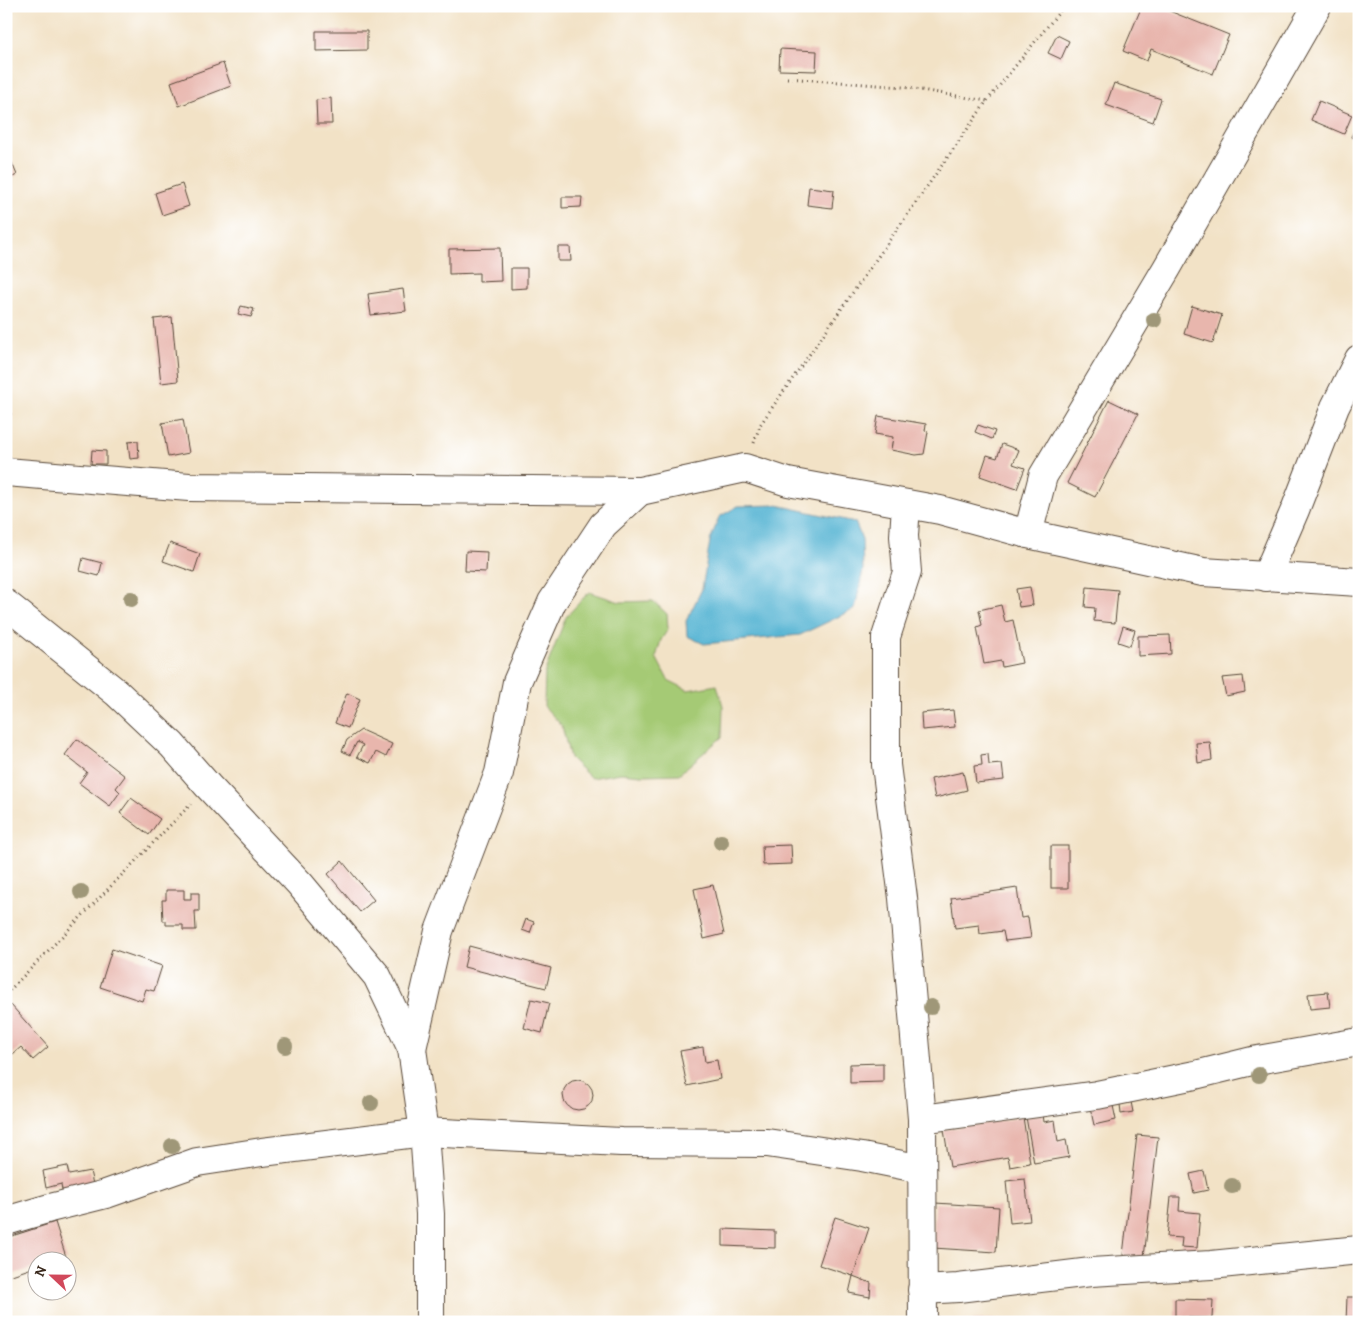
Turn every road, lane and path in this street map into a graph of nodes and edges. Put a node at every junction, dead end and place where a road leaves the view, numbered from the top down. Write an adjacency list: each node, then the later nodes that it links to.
1 (1064, 6): 4 (path)
2 (1317, 6): 10 (street)
3 (787, 78): 4 (path)
4 (987, 101): 6 (path)
5 (1359, 359): 11 (street)
6 (745, 468): 8 (street); 9 (street)
7 (6, 472): 8 (street)
8 (640, 492): 17 (street)
9 (906, 504): 10 (street); 18 (street)
10 (1028, 534): 11 (street)
11 (1266, 577): 12 (street)
12 (1359, 582)
13 (6, 604): 14 (street)
14 (208, 786): 15 (path); 17 (street)
15 (6, 994)
16 (1359, 1042): 18 (street)
17 (412, 1049): 19 (street)
18 (922, 1119): 20 (street)
19 (424, 1132): 20 (street); 21 (street); 24 (street)
20 (922, 1169): 23 (street)
21 (6, 1221)
22 (1359, 1250): 23 (street)
23 (922, 1290): 25 (street)
24 (430, 1322)
25 (923, 1322)

